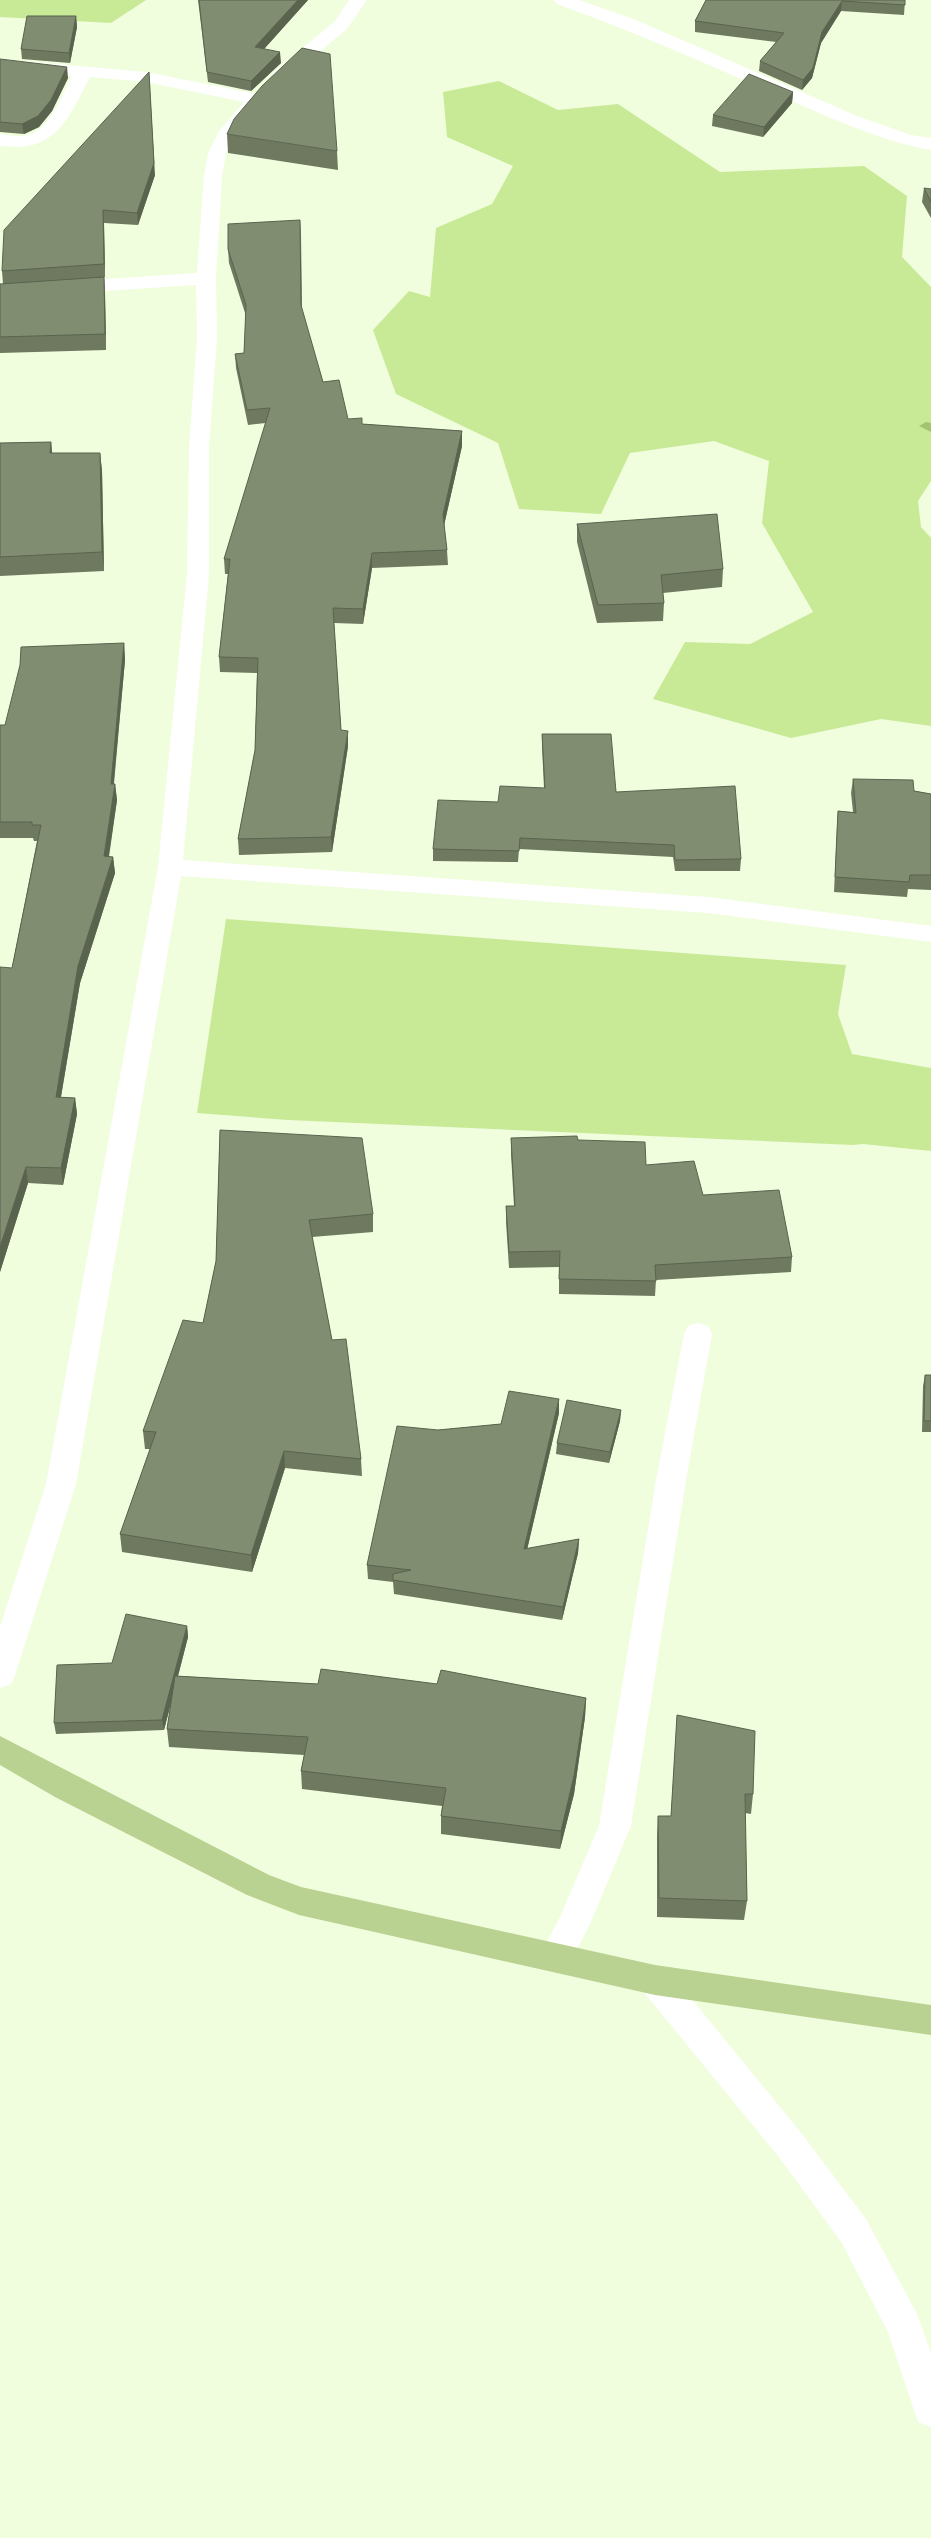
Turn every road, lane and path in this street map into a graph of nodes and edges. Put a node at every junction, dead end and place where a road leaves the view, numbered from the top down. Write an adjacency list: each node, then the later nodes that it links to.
1 (358, 0): 5 (street)
2 (563, 0): 7 (street)
3 (0, 64): 4 (street)
4 (84, 70): 5 (street); 6 (street)
5 (256, 100): 8 (street)
6 (0, 140)
7 (931, 144)
8 (206, 278): 9 (street); 10 (street)
9 (0, 292)
10 (170, 867): 11 (street); 13 (street)
11 (931, 934)
12 (698, 1334): 15 (street)
13 (0, 1675)
14 (0, 1749): 15 (main road)
15 (556, 1958): 16 (main road)
16 (655, 1980): 17 (main road); 18 (street)
17 (931, 2020)
18 (931, 2409)

